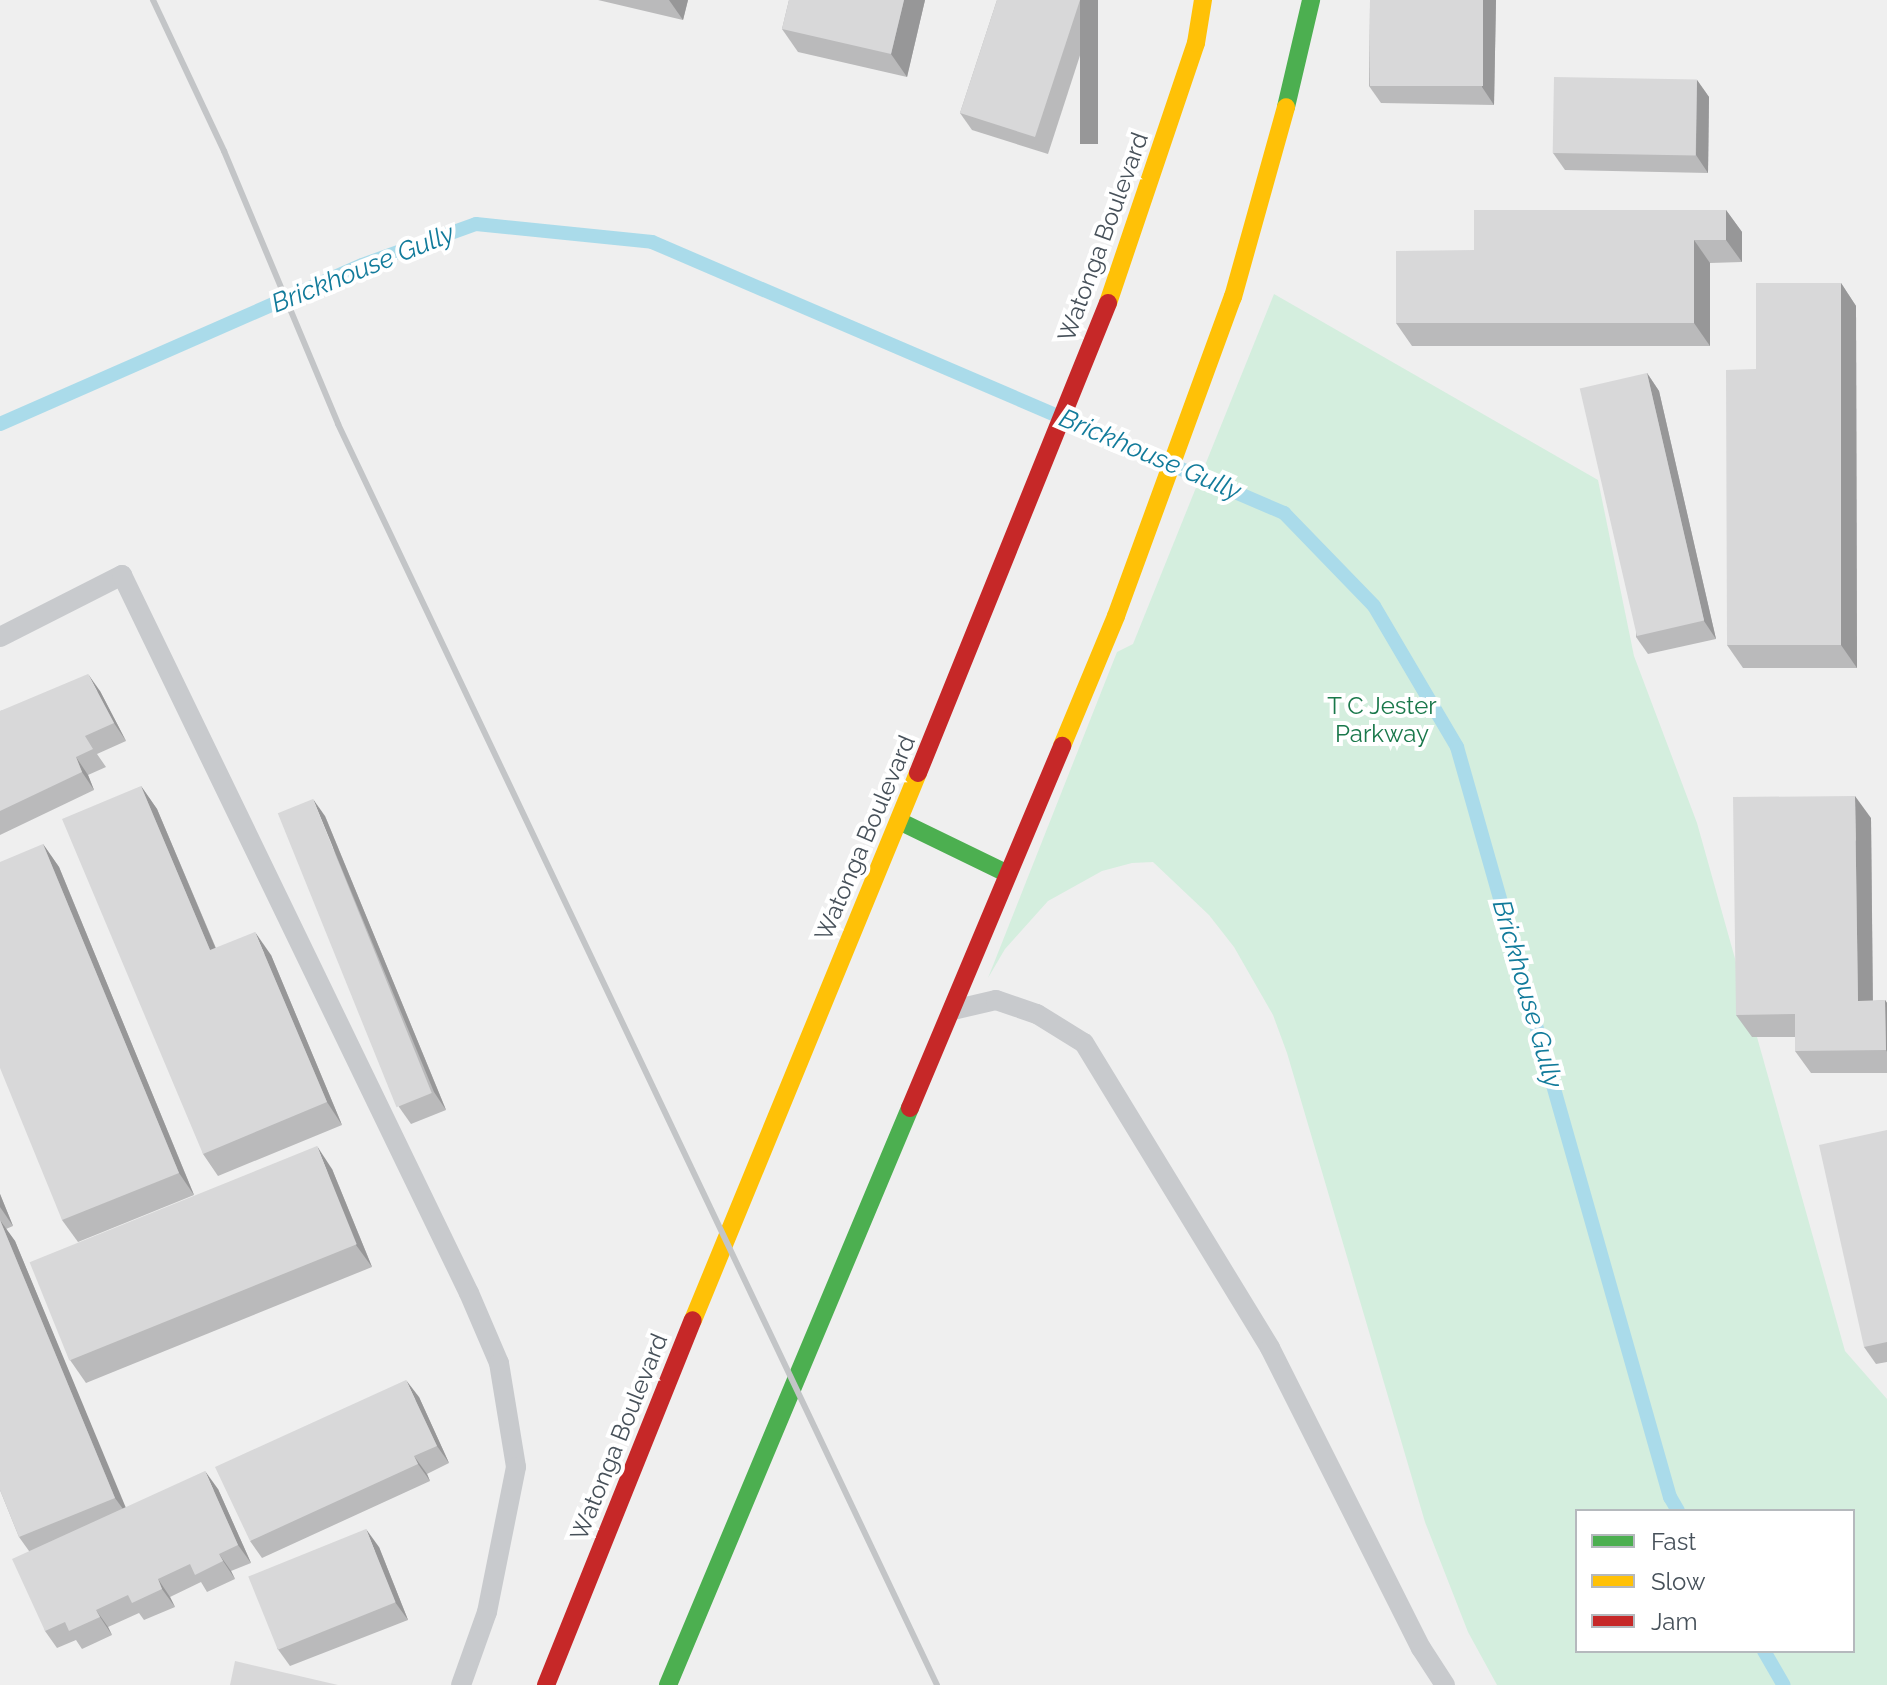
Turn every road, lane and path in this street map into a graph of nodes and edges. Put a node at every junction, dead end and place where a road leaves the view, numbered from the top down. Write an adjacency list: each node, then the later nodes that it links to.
1 (1203, 0): 4 (main road, Watonga Boulevard)
2 (1311, 0): 5 (main road)
3 (0, 637): 7 (lane)
4 (899, 821): 5 (main road); 8 (main road, Watonga Boulevard)
5 (1006, 873): 6 (main road)
6 (948, 1011): 9 (main road); 10 (lane)
7 (461, 1685)
8 (546, 1685)
9 (668, 1685)
10 (1445, 1685)

